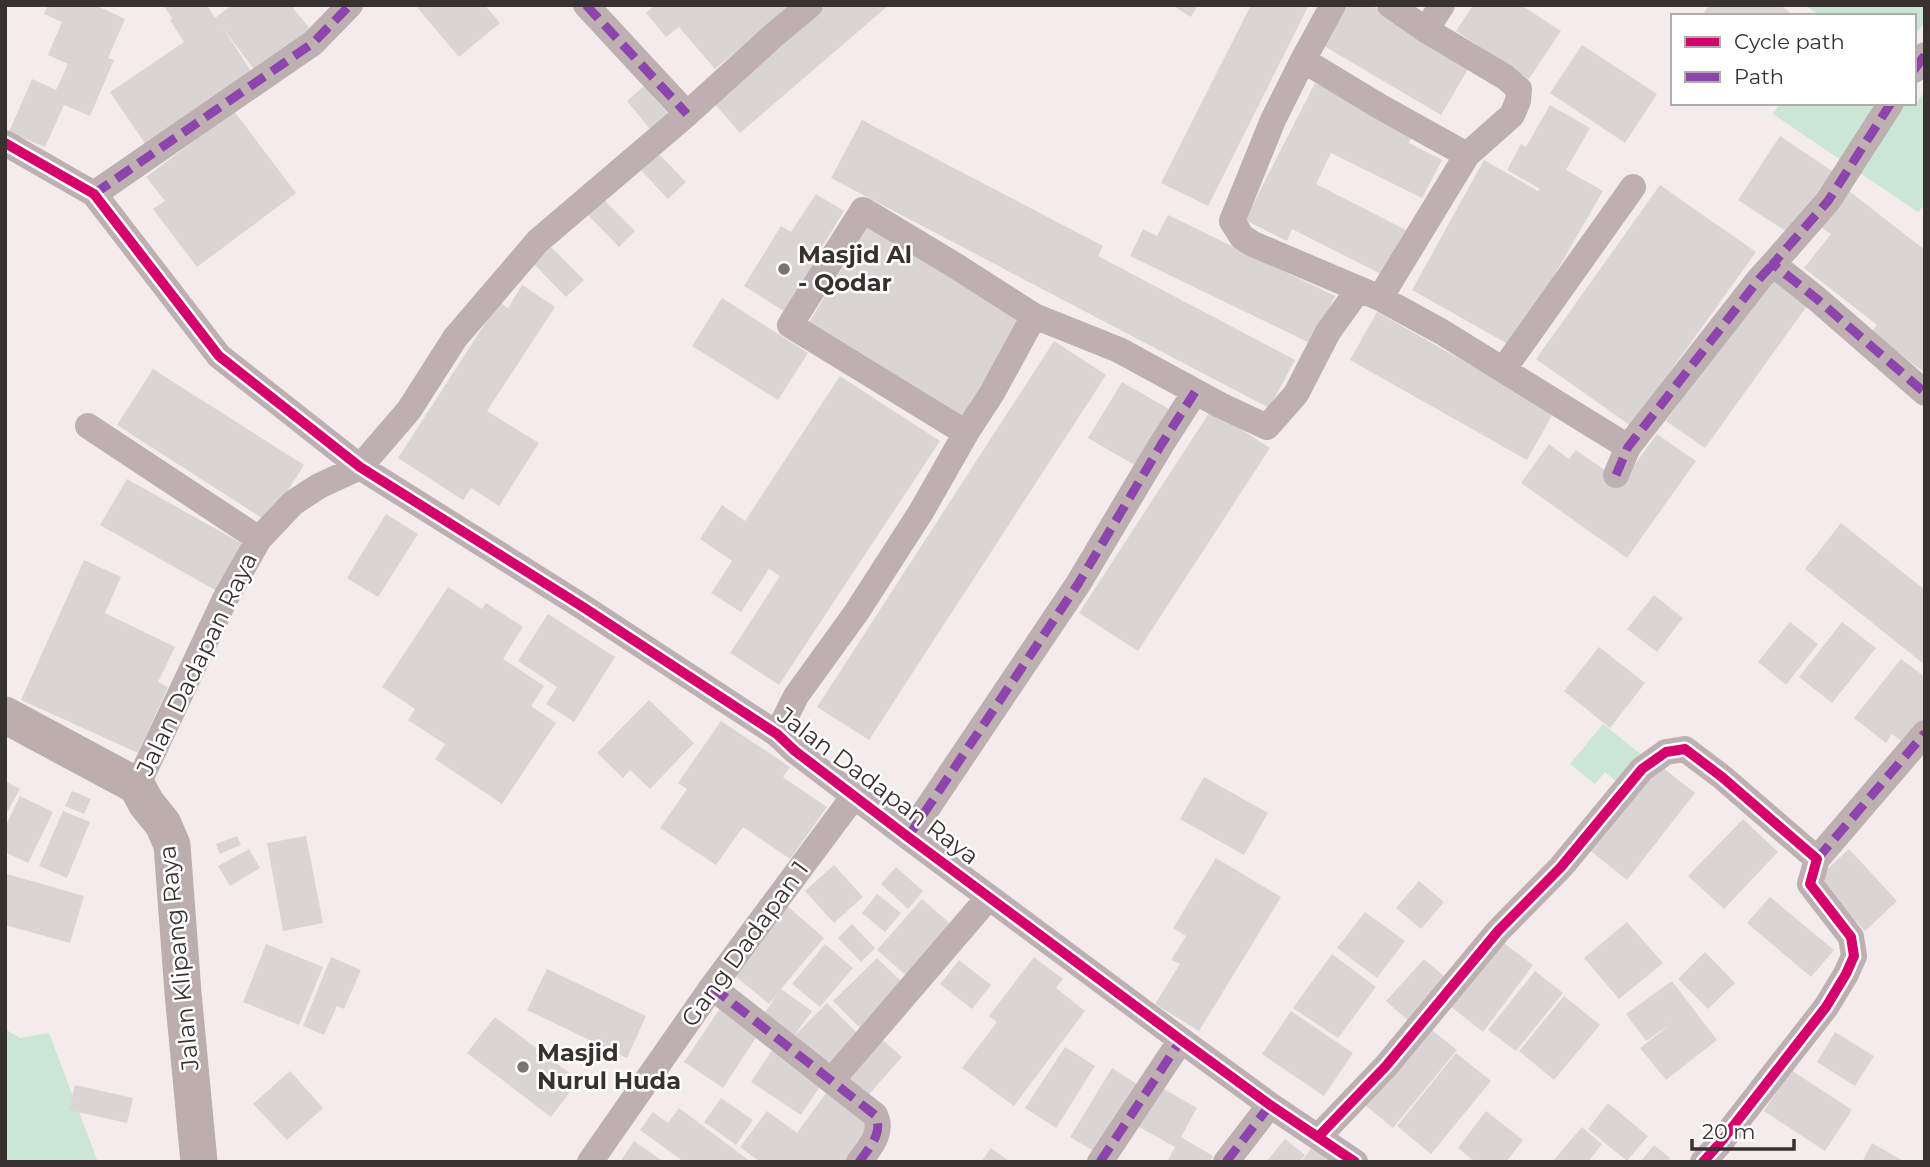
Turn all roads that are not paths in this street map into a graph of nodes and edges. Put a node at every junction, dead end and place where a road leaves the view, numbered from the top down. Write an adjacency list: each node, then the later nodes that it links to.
1 (350, 5): 14 (street)
2 (586, 5): 10 (street)
3 (810, 5): 10 (street)
4 (1333, 5): 8 (street)
5 (1390, 5): 7 (street)
6 (1442, 5): 7 (street)
7 (1426, 30): 12 (street)
8 (1303, 60): 12 (street); 16 (street)
9 (1890, 105): 15 (street)
10 (687, 114): 24 (street)
11 (5, 143): 14 (street)
12 (1468, 155): 16 (street)
13 (1633, 187): 18 (street)
14 (94, 194): 24 (street)
15 (1773, 264): 20 (street); 23 (street)
16 (1370, 293): 18 (street); 19 (street)
17 (1034, 316): 19 (street); 22 (street); 22 (street)
18 (1503, 370): 23 (street)
19 (1195, 392): 32 (street)
20 (1925, 393)
21 (88, 426): 26 (street)
22 (966, 433): 29 (street)
23 (1628, 447): 25 (street)
24 (360, 467): 26 (street, Jalan Dadapan Raya); 29 (street, Jalan Dadapan Raya)
25 (1616, 475)
26 (259, 539): 30 (street, Jalan Dadapan Raya)
27 (5, 715): 30 (main road, Jalan Klipang Raya)
28 (1925, 733): 33 (street)
29 (777, 734): 31 (street, Jalan Dadapan Raya)
30 (137, 786): 40 (main road, Jalan Klipang Raya)
31 (854, 796): 32 (street, Jalan Dadapan Raya); 35 (street, Gang Dadapan 1)
32 (908, 837): 34 (street, Jalan Dadapan Raya)
33 (1816, 859): 39 (street); 46 (street)
34 (989, 897): 36 (street, Jalan Dadapan Raya); 37 (street)
35 (712, 988): 37 (street); 41 (street, Gang Dadapan 1)
36 (1181, 1040): 38 (street, Jalan Dadapan Raya); 43 (street)
37 (832, 1080): 42 (street)
38 (1270, 1105): 39 (street, Jalan Dadapan Raya); 44 (street)
39 (1318, 1137): 45 (street, Jalan Dadapan Raya)
40 (199, 1162)
41 (590, 1162)
42 (859, 1162)
43 (1100, 1162)
44 (1226, 1162)
45 (1355, 1162)
46 (1703, 1162)

